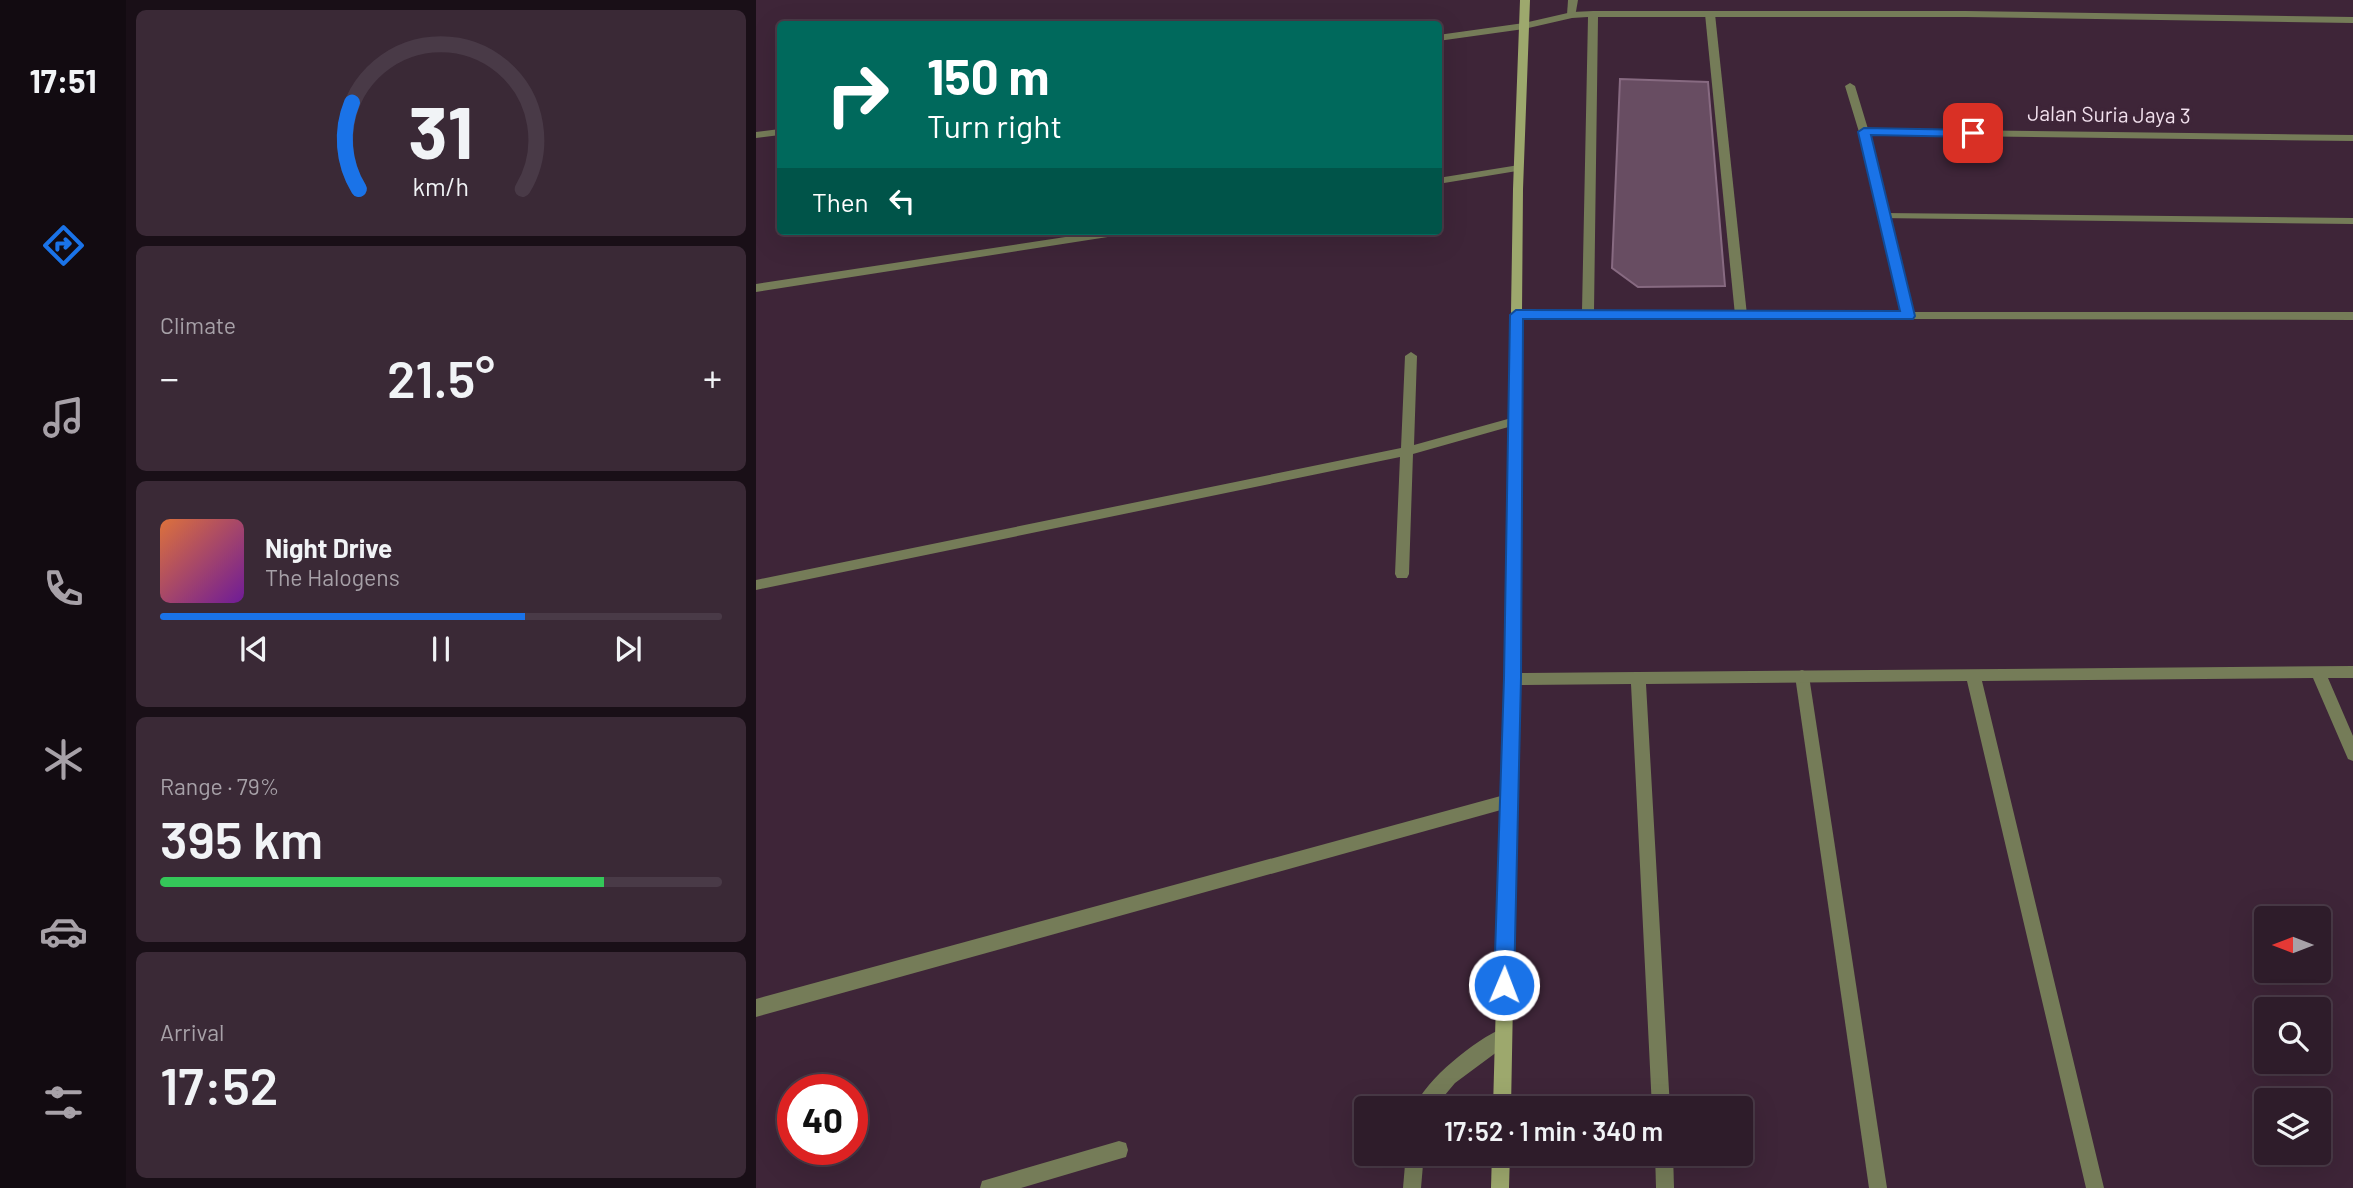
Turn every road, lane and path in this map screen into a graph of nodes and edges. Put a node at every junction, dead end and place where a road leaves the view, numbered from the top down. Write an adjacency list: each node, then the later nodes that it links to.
1 (1525, 0): 9 (street)
2 (1573, 0): 7 (street)
3 (1961, 2): 6 (street)
4 (1593, 14): 5 (street); 7 (street); 23 (street)
5 (1710, 14): 6 (street); 24 (street)
6 (1966, 14): 8 (street)
7 (1572, 15): 9 (street)
8 (2353, 20)
9 (1524, 26): 10 (street); 16 (street)
10 (1442, 37)
11 (1850, 86): 13 (street)
12 (777, 132): 14 (street)
13 (1864, 132): 15 (street, Jalan Suria Jaya 3); 18 (street)
14 (756, 135)
15 (2353, 138)
16 (1519, 168): 17 (street); 22 (street)
17 (1442, 180)
18 (1883, 216): 19 (street); 25 (street)
19 (2353, 221)
20 (1101, 235): 21 (street)
21 (756, 288)
22 (1516, 315): 23 (street); 28 (street)
23 (1588, 315): 24 (street)
24 (1741, 316): 25 (street)
25 (1908, 316): 26 (street)
26 (2353, 316)
27 (1411, 356): 29 (street)
28 (1515, 421): 29 (street); 37 (street)
29 (1407, 451): 30 (street); 31 (street)
30 (1402, 574)
31 (756, 585)
32 (2318, 673): 33 (street); 34 (street); 38 (street)
33 (2353, 673)
34 (1973, 675): 35 (street); 54 (street)
35 (1802, 676): 36 (street); 53 (street)
36 (1639, 677): 37 (street); 44 (street)
37 (1512, 678): 39 (street)
38 (2353, 754)
39 (1508, 801): 40 (street); 41 (street)
40 (756, 1008)
41 (1503, 1037): 42 (street); 43 (street)
42 (1430, 1096)
43 (1502, 1096)
44 (1660, 1096)
45 (1119, 1150): 49 (street)
46 (1414, 1166): 50 (street)
47 (1501, 1166): 51 (street)
48 (1664, 1166): 52 (street)
49 (989, 1188)
50 (1412, 1188)
51 (1500, 1188)
52 (1665, 1188)
53 (1878, 1188)
54 (2095, 1188)

